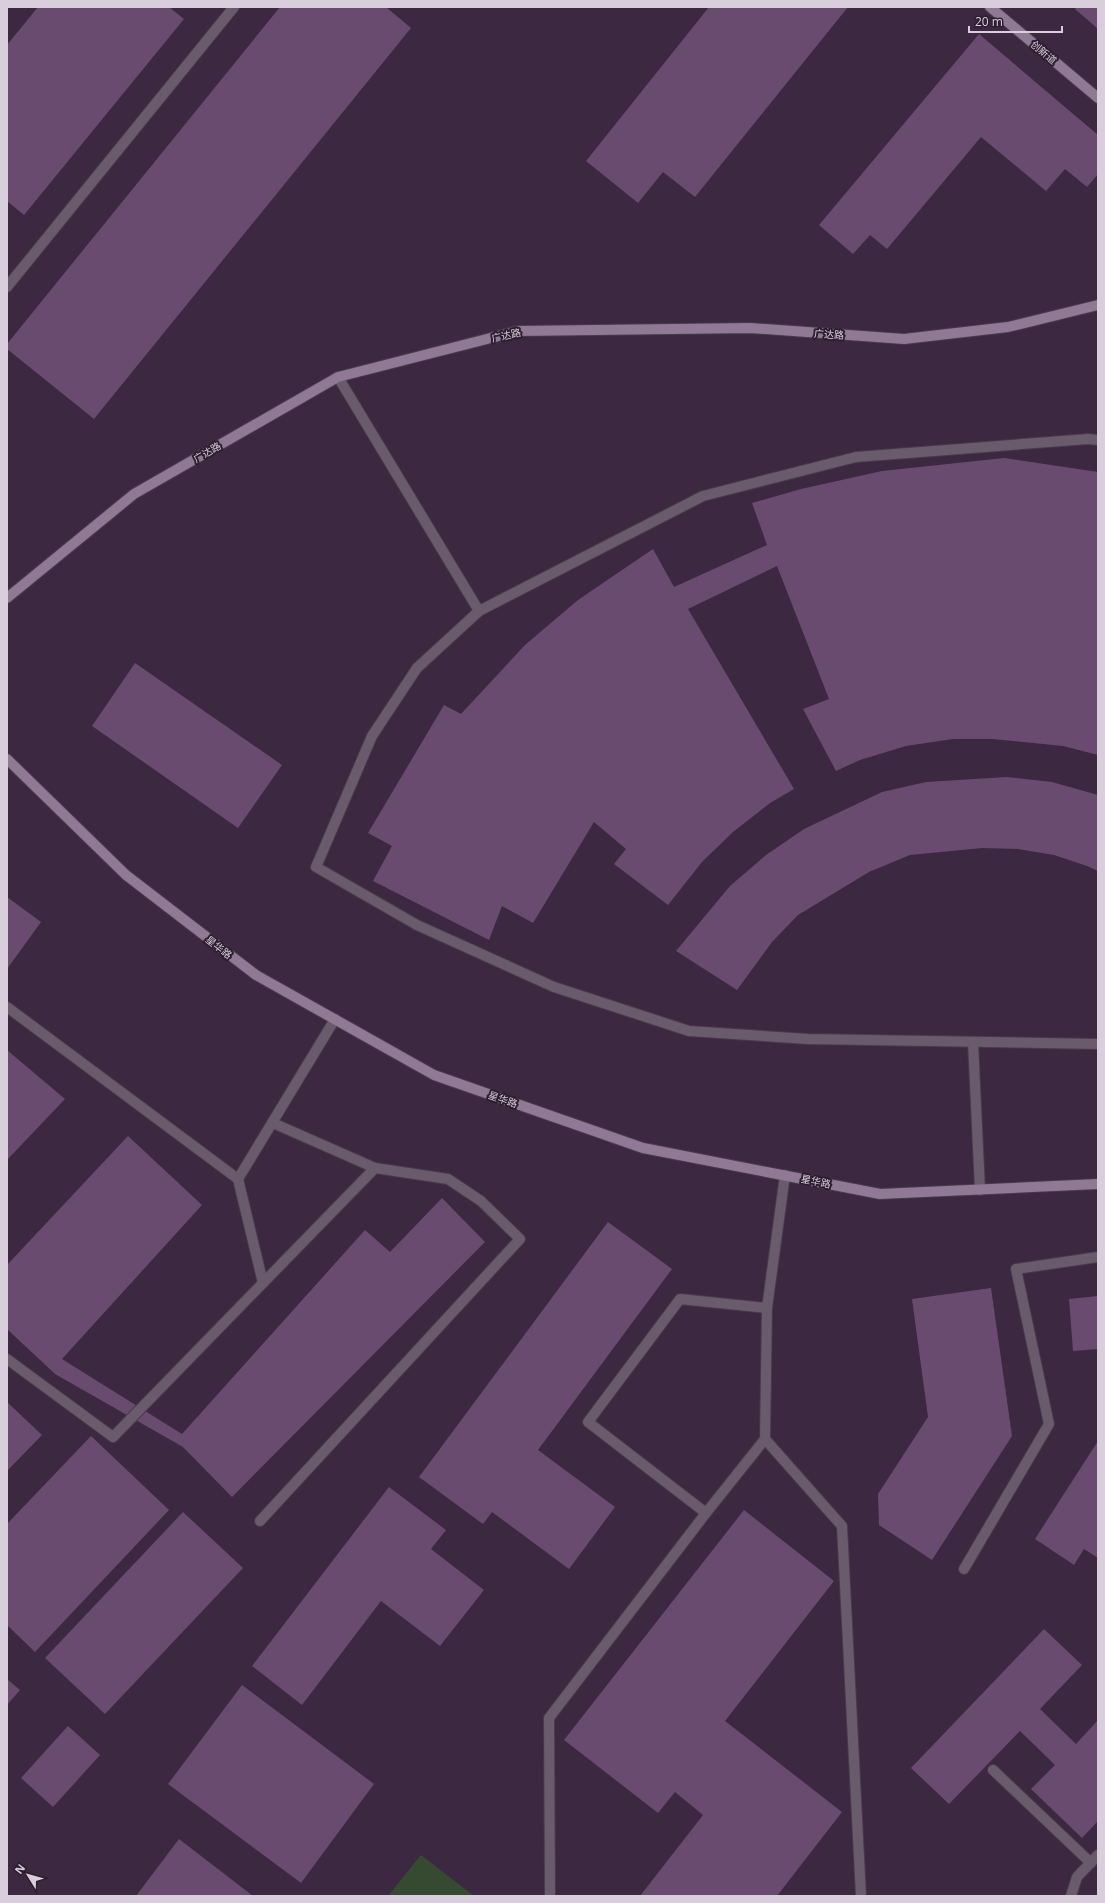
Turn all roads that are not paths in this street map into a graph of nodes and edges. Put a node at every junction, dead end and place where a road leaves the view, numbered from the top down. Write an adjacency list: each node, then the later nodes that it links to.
1 (234, 7): 4 (street)
2 (990, 7): 3 (street, 创新道)
3 (1098, 98)
4 (7, 287)
5 (1098, 306): 6 (street, 广达路)
6 (338, 377): 8 (street, 广达路); 9 (street)
7 (1098, 440): 9 (street)
8 (7, 598)
9 (479, 611): 13 (street)
10 (7, 760): 12 (street, 星华路)
11 (7, 1007): 18 (street)
12 (336, 1019): 15 (street); 17 (street, 星华路)
13 (973, 1042): 14 (street); 20 (street)
14 (1098, 1044)
15 (273, 1123): 16 (street); 18 (street)
16 (374, 1168): 22 (street); 27 (street)
17 (785, 1175): 20 (street, 星华路); 23 (street)
18 (238, 1180): 22 (street)
19 (1098, 1184): 20 (street, 星华路)
20 (980, 1190)
21 (1098, 1257): 28 (street)
22 (263, 1283): 24 (street)
23 (767, 1308): 25 (street); 26 (street)
24 (7, 1359)
25 (765, 1439): 26 (street); 33 (street)
26 (706, 1513): 32 (street)
27 (260, 1521)
28 (964, 1569)
29 (993, 1770): 31 (street)
30 (1098, 1855): 31 (street)
31 (1091, 1863): 34 (street)
32 (550, 1896)
33 (861, 1896)
34 (1071, 1896)

